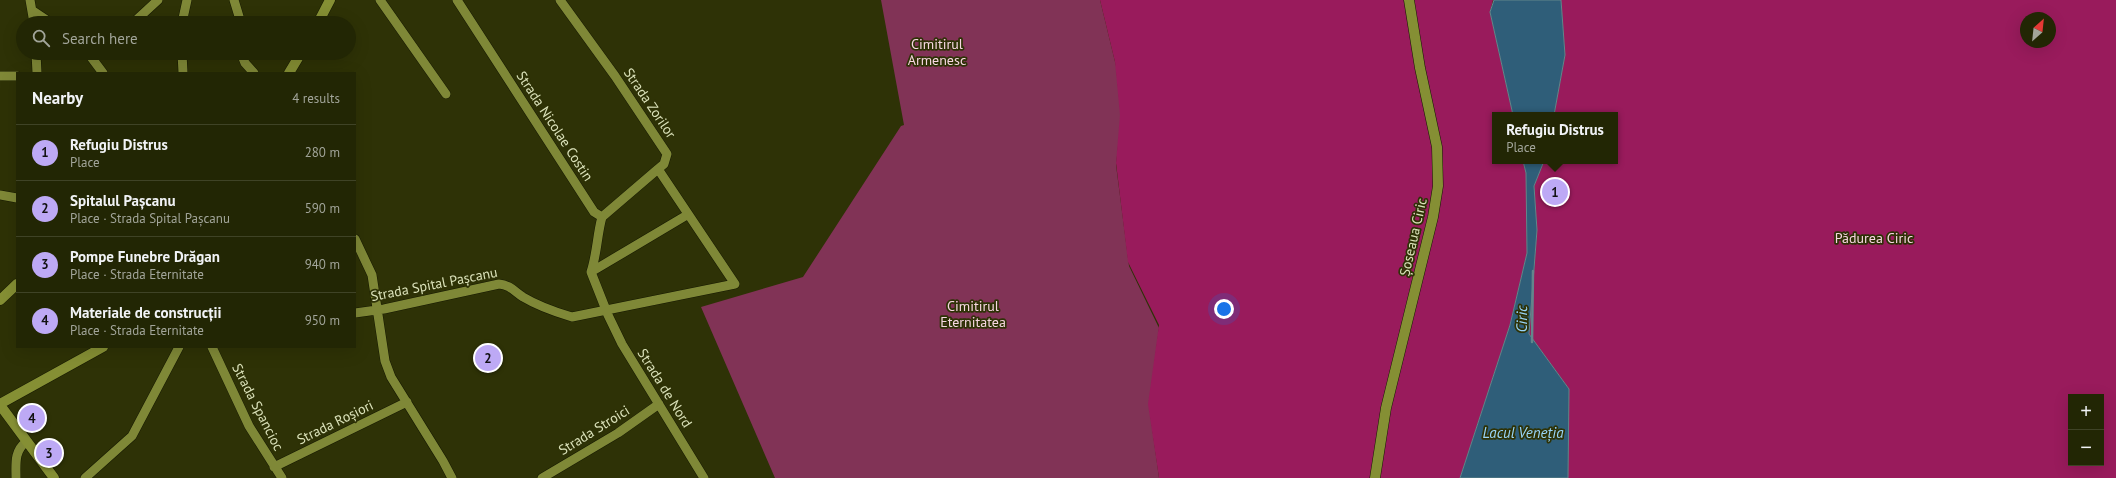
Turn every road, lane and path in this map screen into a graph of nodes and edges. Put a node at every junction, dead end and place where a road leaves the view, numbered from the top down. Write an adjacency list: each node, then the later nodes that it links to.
1 (30, 0): 10 (street)
2 (158, 0): 13 (street)
3 (187, 0): 14 (street)
4 (234, 0): 15 (street)
5 (330, 0): 16 (street)
6 (380, 0): 29 (street)
7 (457, 0): 34 (street, Strada Nicolae Costin)
8 (560, 0): 30 (street, Strada Zorilor)
9 (1409, 0): 57 (street, Șoseaua Ciric)
10 (33, 11): 11 (street); 12 (street)
11 (33, 16)
12 (40, 16)
13 (141, 16)
14 (184, 16)
15 (239, 16)
16 (322, 16)
17 (36, 60): 22 (street)
18 (96, 60): 23 (street)
19 (182, 60): 24 (street)
20 (243, 60): 25 (street)
21 (297, 60): 26 (street)
22 (37, 72)
23 (102, 72)
24 (183, 72)
25 (253, 72)
26 (290, 72)
27 (0, 76): 28 (street)
28 (16, 76)
29 (446, 94)
30 (658, 169): 33 (street); 34 (street)
31 (0, 195): 32 (street)
32 (16, 198)
33 (687, 215): 36 (street); 40 (street, Strada Spital Pașcanu)
34 (602, 217): 36 (street)
35 (356, 241): 39 (street)
36 (591, 272): 40 (street)
37 (16, 285): 38 (street)
38 (0, 300)
39 (378, 310): 40 (street, Strada Spital Pașcanu); 41 (street, Strada Spital Pașcanu); 45 (street)
40 (606, 310): 47 (street, Strada de Nord)
41 (356, 313)
42 (100, 348): 46 (street)
43 (178, 348): 52 (street)
44 (212, 348): 49 (street, Strada Spancioc)
45 (407, 402): 49 (street, Strada Roșiori); 54 (street)
46 (0, 404): 48 (street)
47 (659, 404): 55 (street, Strada Stroici); 56 (street, Strada de Nord)
48 (26, 442): 50 (street); 51 (street)
49 (274, 467): 53 (street, Strada Spancioc)
50 (16, 478)
51 (54, 478)
52 (85, 478)
53 (282, 478)
54 (452, 478)
55 (542, 478)
56 (704, 478)
57 (1375, 478)

